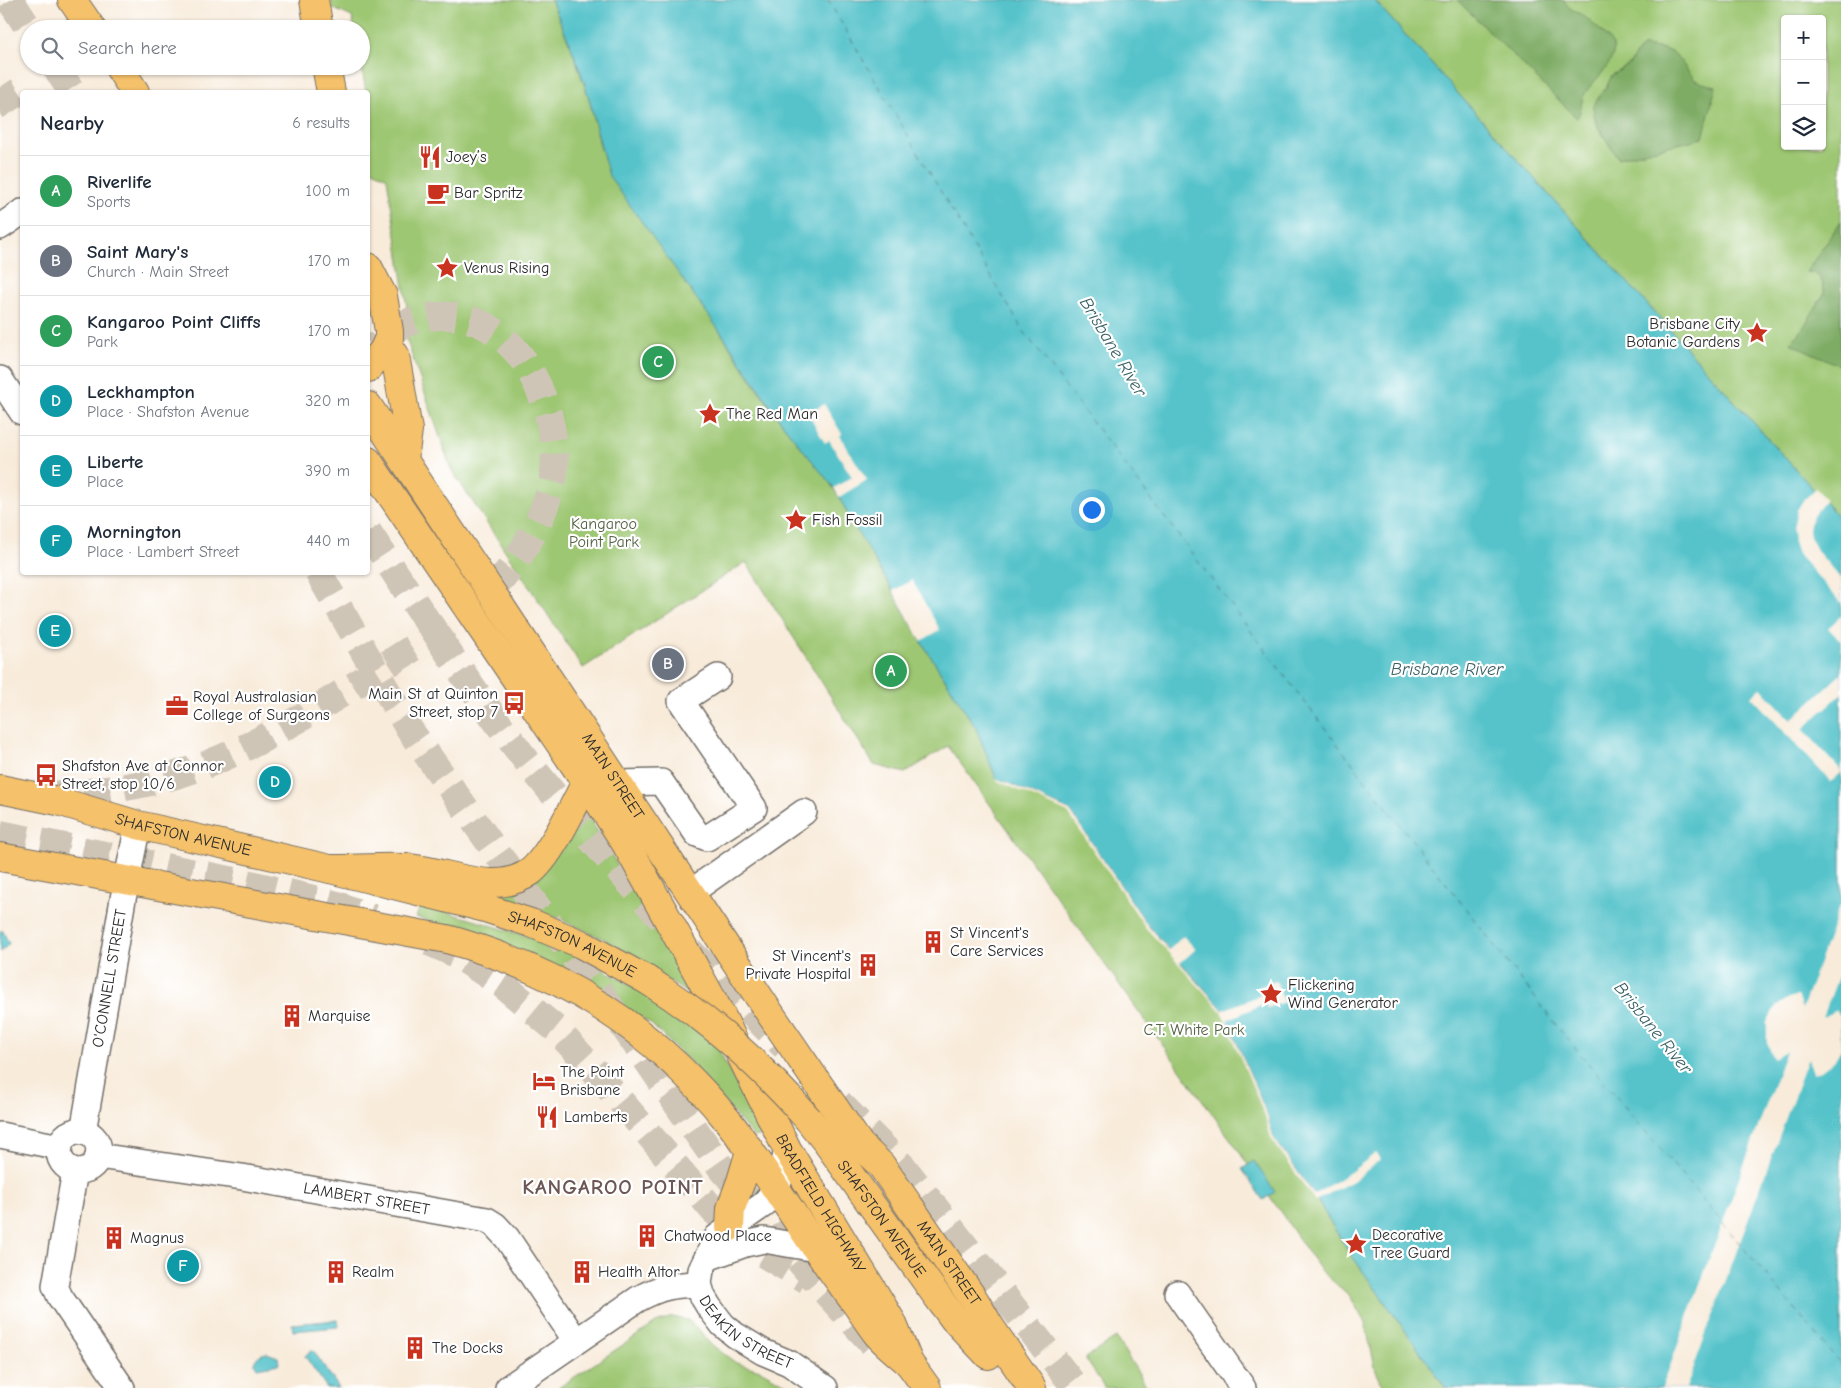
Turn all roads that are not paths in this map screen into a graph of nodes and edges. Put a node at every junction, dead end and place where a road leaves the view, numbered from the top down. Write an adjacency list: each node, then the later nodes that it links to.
1 (72, 0): 3 (main road)
2 (314, 0): 4 (main road)
3 (86, 20)
4 (317, 20)
5 (124, 75): 7 (main road)
6 (327, 75): 8 (main road)
7 (134, 90)
8 (330, 90)
9 (20, 213): 10 (street)
10 (0, 227)
11 (370, 274): 12 (main road)
12 (387, 343): 13 (main road); 17 (main road)
13 (370, 366)
14 (0, 379): 15 (street)
15 (20, 409)
16 (370, 409): 17 (main road, MAIN STREET)
17 (404, 459): 21 (main road, MAIN STREET)
18 (370, 464): 20 (main road, MAIN STREET)
19 (718, 677): 21 (street)
20 (586, 782): 26 (main road); 29 (main road, MAIN STREET)
21 (619, 783): 28 (main road, MAIN STREET)
22 (0, 789): 24 (main road, SHAFSTON AVENUE)
23 (804, 812): 28 (street)
24 (138, 825): 26 (main road, SHAFSTON AVENUE); 27 (street, O'CONNELL STREET)
25 (0, 857): 27 (main road)
26 (330, 869): 45 (main road, SHAFSTON AVENUE, bridge)
27 (127, 880): 30 (street, O'CONNELL STREET); 35 (main road)
28 (690, 892): 32 (main road, MAIN STREET)
29 (721, 1015): 34 (main road, BRADFIELD HIGHWAY)
30 (83, 1132): 33 (street); 36 (street)
31 (0, 1135): 33 (street)
32 (860, 1145): 45 (main road, MAIN STREET); 52 (main road, MAIN STREET)
33 (60, 1147): 37 (street)
34 (787, 1149): 38 (street, DEAKIN STREET); 46 (main road, BRADFIELD HIGHWAY)
35 (750, 1150): 38 (main road); 39 (main road)
36 (98, 1156): 37 (street); 44 (street, LAMBERT STREET)
37 (75, 1171): 47 (street)
38 (776, 1189): 39 (street, DEAKIN STREET); 40 (main road)
39 (730, 1227): 41 (street, DEAKIN STREET)
40 (816, 1250): 41 (street); 46 (main road)
41 (707, 1258): 42 (street, DEAKIN STREET)
42 (699, 1284): 44 (street); 49 (street, DEAKIN STREET)
43 (1178, 1293): 53 (street)
44 (576, 1341): 48 (street)
45 (988, 1356): 51 (main road, MAIN STREET)
46 (909, 1363): 50 (main road, BRADFIELD HIGHWAY)
47 (122, 1388)
48 (508, 1388)
49 (825, 1388)
50 (927, 1388)
51 (1009, 1388)
52 (1032, 1388)
53 (1243, 1388)

